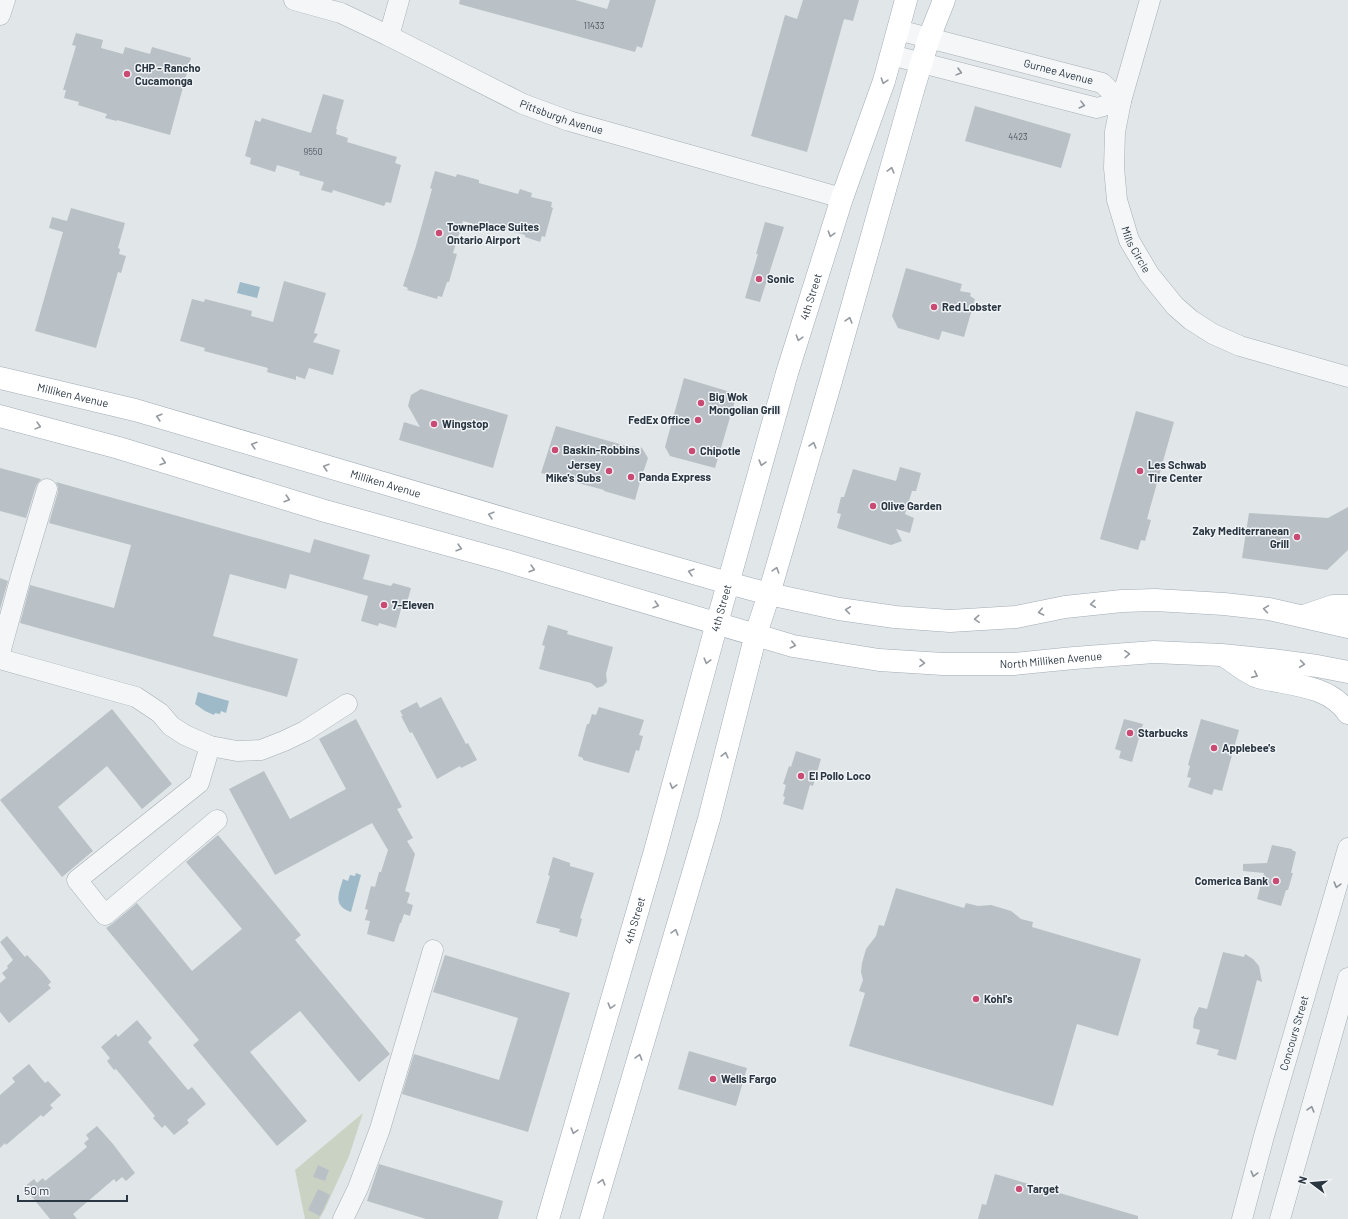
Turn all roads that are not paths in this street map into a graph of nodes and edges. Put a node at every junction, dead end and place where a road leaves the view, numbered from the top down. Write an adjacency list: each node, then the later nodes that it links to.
1 (5, 0): 7 (street)
2 (294, 0): 9 (street, Pittsburgh Avenue)
3 (399, 0): 9 (street)
4 (906, 0): 8 (main road, 4th Street)
5 (944, 0): 10 (main road)
6 (1150, 0): 13 (street, Mills Circle)
7 (0, 15)
8 (898, 30): 10 (street, Gurnee Avenue); 11 (main road, 4th Street)
9 (389, 36): 14 (street, Pittsburgh Avenue)
10 (929, 38): 12 (main road); 13 (street, Gurnee Avenue)
11 (891, 55): 12 (street); 14 (main road, 4th Street, one-way to 14)
12 (922, 62): 13 (street, one-way to 13); 20 (main road, one-way to 12)
13 (1121, 101): 15 (street, Mills Circle)
14 (842, 198): 19 (main road, 4th Street, one-way to 19)
15 (1348, 377)
16 (0, 378): 19 (main road, Milliken Avenue, one-way to 16)
17 (0, 416): 23 (main road, one-way to 23)
18 (47, 489): 26 (street)
19 (728, 583): 20 (main road, Milliken Avenue); 23 (main road, 4th Street)
20 (769, 594): 22 (main road, one-way to 20); 25 (main road)
21 (1348, 606): 22 (main road)
22 (1304, 616): 24 (main road)
23 (717, 623): 25 (main road); 38 (main road, 4th Street, one-way to 38)
24 (1348, 628)
25 (756, 634): 27 (main road, North Milliken Avenue, one-way to 27); 39 (main road, one-way to 25)
26 (0, 654)
27 (1222, 655): 29 (main road, North Milliken Avenue, one-way to 29); 31 (main road, one-way to 31)
28 (0, 658): 32 (street)
29 (1348, 672)
30 (347, 704): 32 (street)
31 (1348, 713)
32 (210, 746): 33 (street)
33 (217, 820)
34 (1348, 848): 40 (street, Concours Street, one-way to 40)
35 (433, 950): 37 (street)
36 (1348, 978): 41 (street, one-way to 36)
37 (343, 1219)
38 (548, 1219)
39 (591, 1219)
40 (1242, 1219)
41 (1280, 1219)

